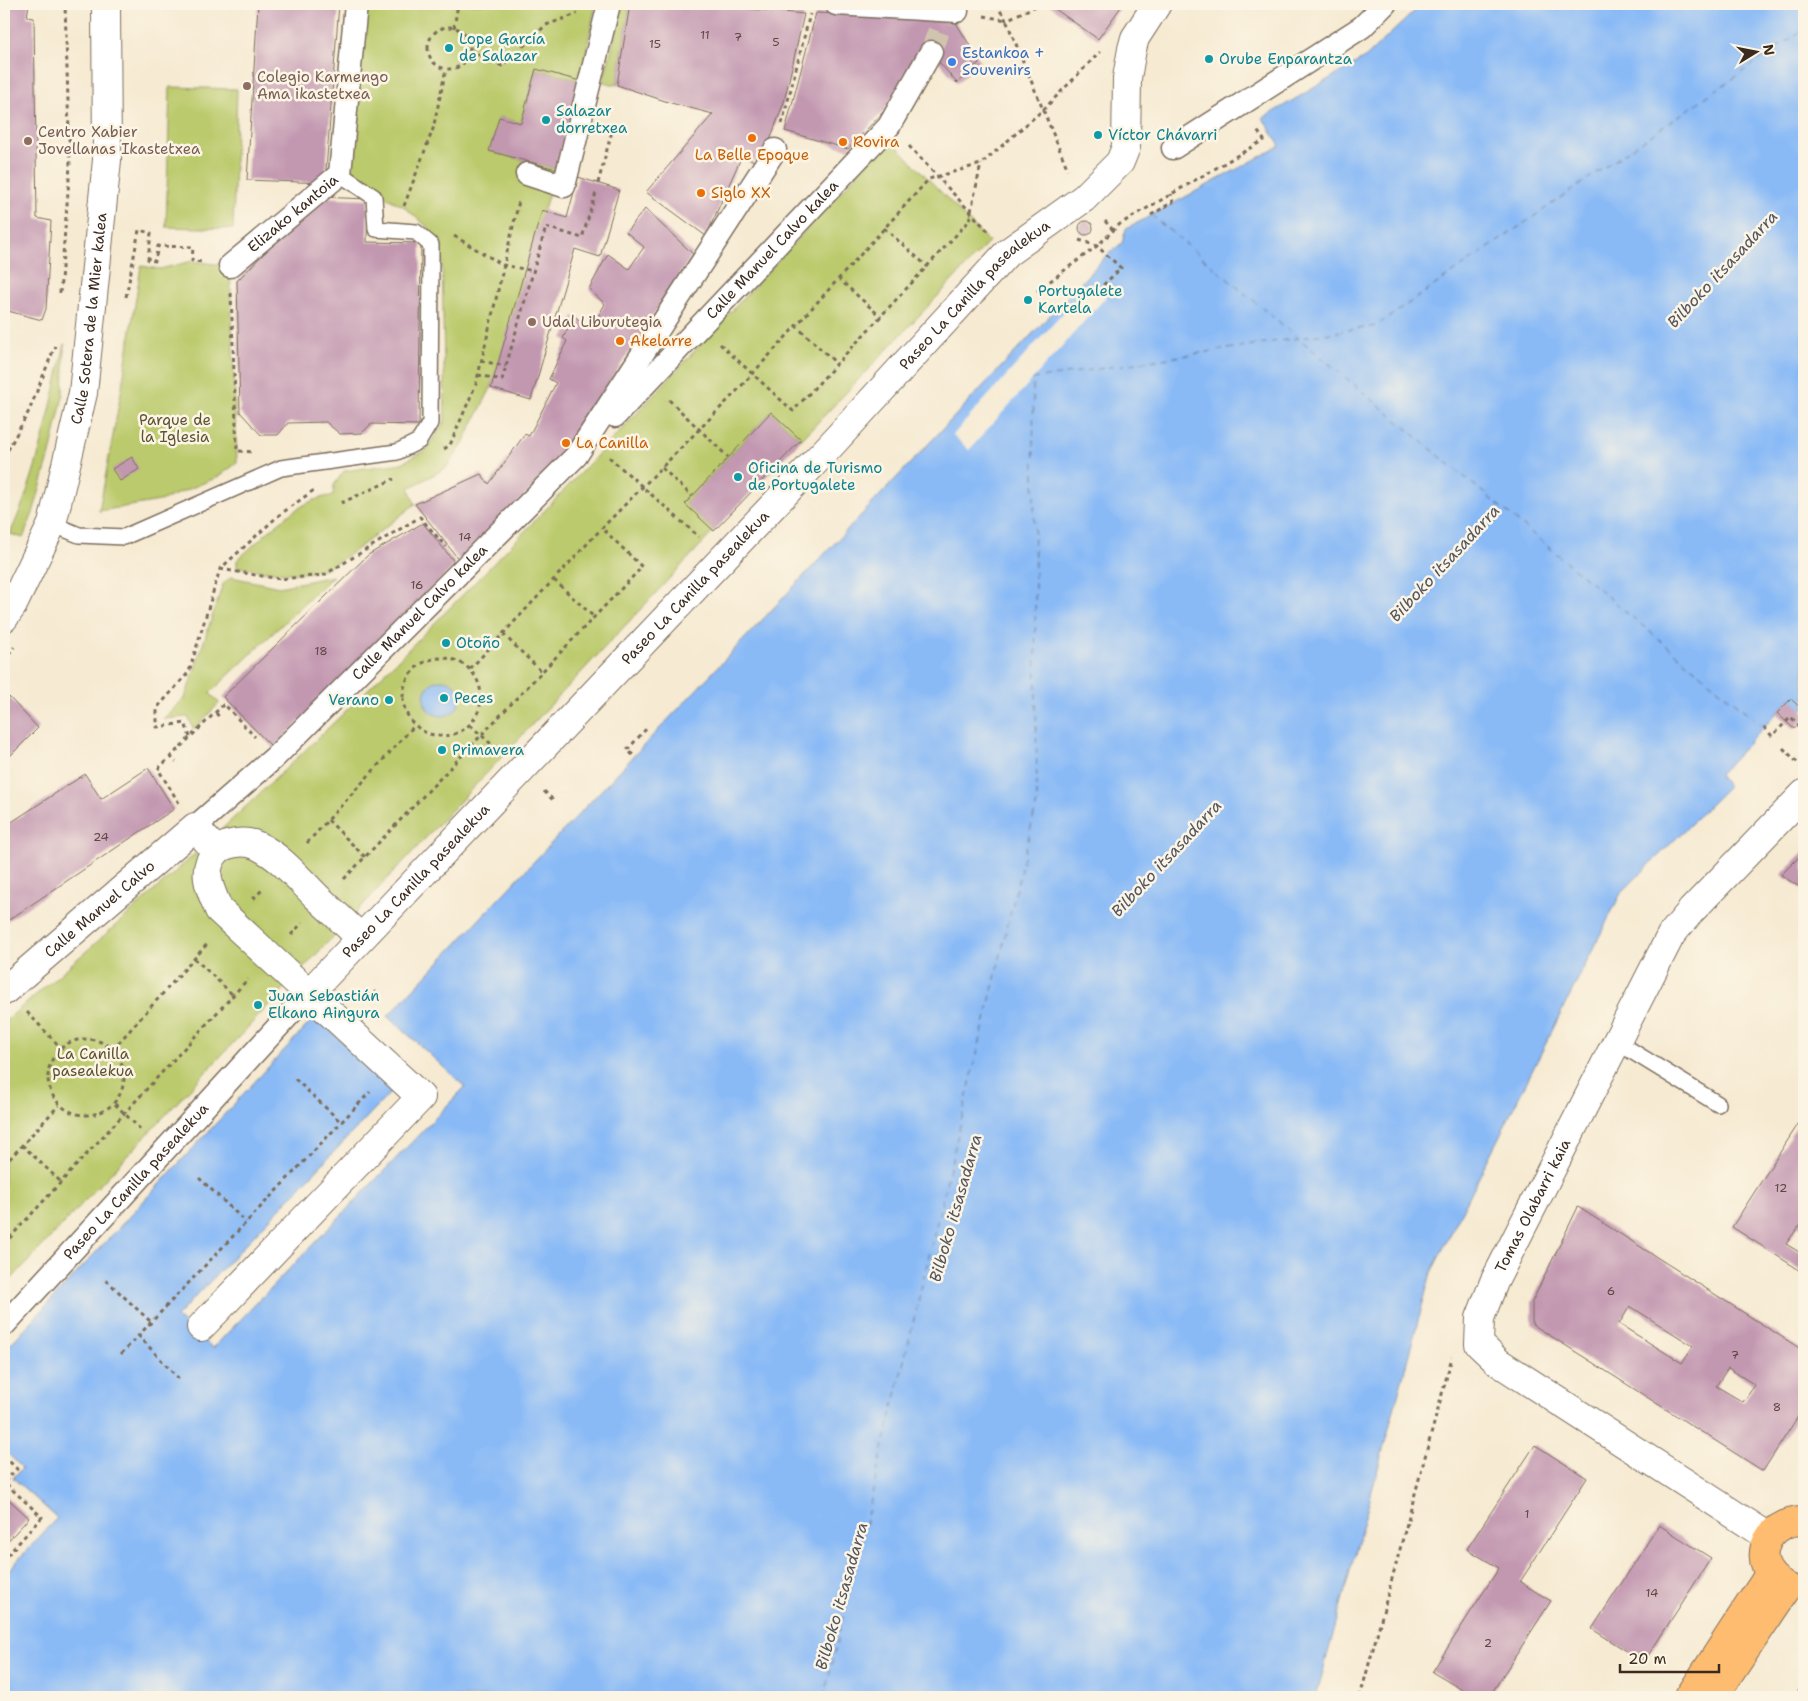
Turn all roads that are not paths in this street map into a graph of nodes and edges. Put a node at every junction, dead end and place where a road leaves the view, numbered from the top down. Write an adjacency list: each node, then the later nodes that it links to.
1 (106, 4): 15 (street, Calle Sotera de la Mier kalea)
2 (356, 4): 11 (street, Elizako kantoia)
3 (609, 4): 12 (street)
4 (836, 4): 7 (street)
5 (1157, 4): 20 (street, Paseo La Canilla pasealekua)
6 (1385, 4): 9 (street)
7 (957, 11)
8 (931, 52): 14 (street, Calle Manuel Calvo kalea)
9 (1173, 148)
10 (775, 150): 14 (street, Calle Manuel Calvo kalea)
11 (340, 174): 13 (street, Elizako kantoia); 15 (lane)
12 (526, 174)
13 (230, 266)
14 (584, 449): 18 (street, Calle Manuel Calvo kalea)
15 (52, 524): 16 (street, Calle Sotera de la Mier kalea)
16 (4, 618)
17 (1804, 794): 23 (street, Tomas Olabarri kaia)
18 (195, 826): 19 (street); 21 (street, Calle Manuel Calvo)
19 (216, 851): 20 (street); 22 (street)
20 (361, 938): 22 (street, Paseo La Canilla pasealekua)
21 (5, 990)
22 (308, 993): 25 (street, Paseo La Canilla pasealekua); 26 (street)
23 (1617, 1042): 24 (lane); 28 (street, Tomas Olabarri kaia)
24 (1718, 1104)
25 (4, 1325)
26 (201, 1327)
27 (1804, 1521): 28 (main road)
28 (1769, 1536): 29 (main road)
29 (1787, 1582): 30 (main road); 31 (main road)
30 (1689, 1697)
31 (1714, 1697)

